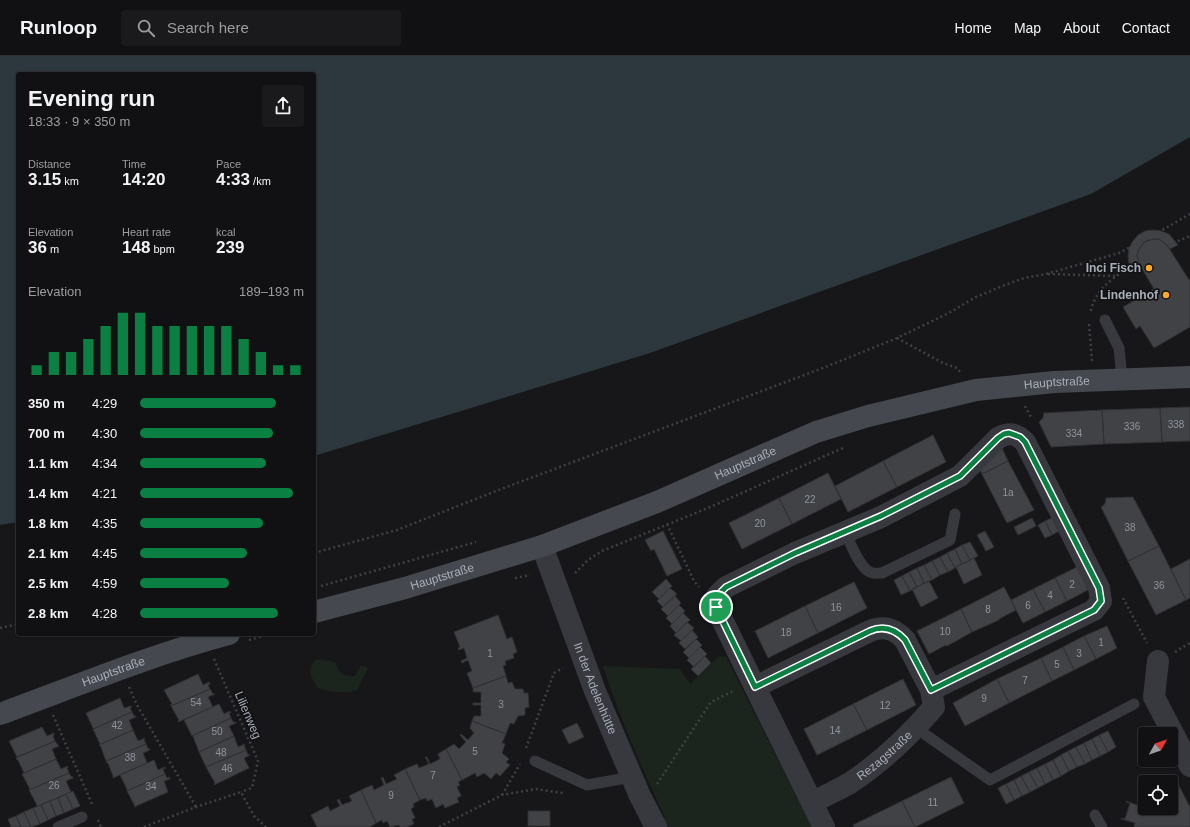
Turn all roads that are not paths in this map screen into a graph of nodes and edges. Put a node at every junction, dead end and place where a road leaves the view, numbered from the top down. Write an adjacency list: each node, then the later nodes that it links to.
1 (1105, 320): 3 (lane)
2 (1190, 377): 3 (main road, Hauptstraße)
3 (1122, 378): 6 (main road, Hauptstraße)
4 (955, 514): 5 (lane)
5 (845, 532): 10 (street); 11 (street)
6 (542, 546): 7 (main road, Hauptstraße); 17 (street, In der Adelenhütte)
7 (316, 611)
8 (221, 636): 13 (main road, Hauptstraße)
9 (1158, 661): 16 (street)
10 (753, 684): 11 (street, Rezagstraße); 18 (street)
11 (931, 690): 14 (street, Rezagstraße)
12 (1134, 704): 14 (lane)
13 (0, 714)
14 (916, 728): 18 (street, Rezagstraße)
15 (535, 761): 17 (lane)
16 (1190, 766)
17 (636, 787): 22 (street, In der Adelenhütte)
18 (812, 803): 23 (street)
19 (1096, 815): 24 (lane)
20 (82, 817): 21 (lane)
21 (58, 827)
22 (655, 827)
23 (824, 827)
24 (1102, 827)

